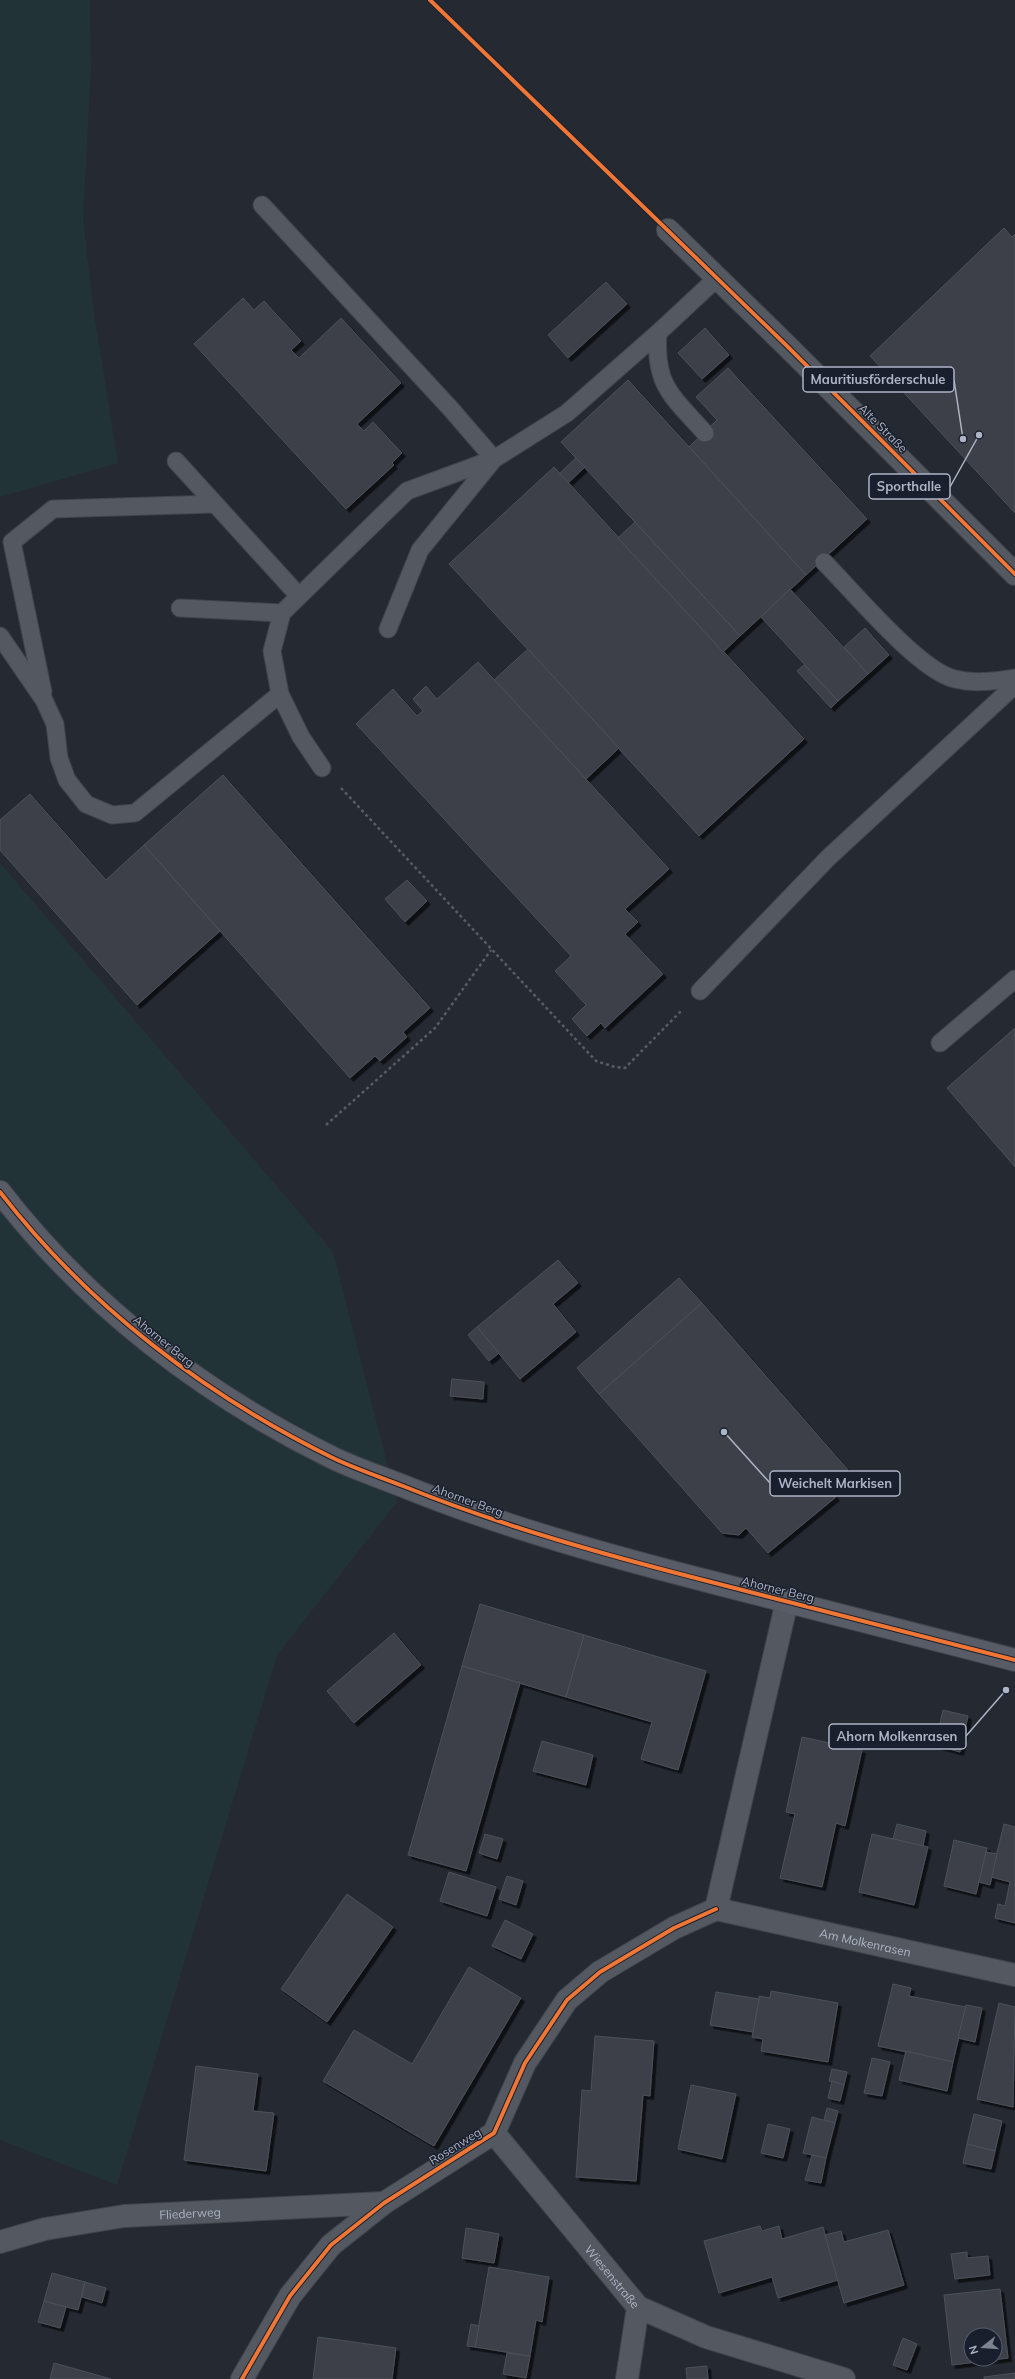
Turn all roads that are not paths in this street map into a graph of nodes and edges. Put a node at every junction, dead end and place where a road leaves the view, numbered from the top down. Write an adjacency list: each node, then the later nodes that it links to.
1 (262, 205): 6 (lane)
2 (668, 230): 3 (street, Alte Straße)
3 (716, 278): 4 (lane); 10 (street, Alte Straße)
4 (658, 333): 5 (lane); 6 (lane)
5 (705, 433)
6 (494, 459): 11 (lane); 14 (lane)
7 (176, 460): 8 (lane)
8 (215, 504): 11 (lane); 19 (lane)
9 (824, 562): 16 (lane)
10 (1015, 574)
11 (299, 596): 13 (lane)
12 (180, 608): 13 (lane)
13 (282, 613): 18 (lane)
14 (388, 629)
15 (0, 636): 19 (lane)
16 (1015, 678)
17 (1015, 685): 22 (lane)
18 (280, 694): 19 (lane); 20 (lane)
19 (44, 700)
20 (322, 768)
21 (1015, 979): 23 (lane)
22 (700, 991)
23 (940, 1043)
24 (0, 1192): 25 (street, Ahorner Berg)
25 (787, 1601): 26 (street, Ahorner Berg); 27 (street)
26 (1015, 1660)
27 (716, 1909): 28 (street, Am Molkenrasen); 29 (street, Rosenweg)
28 (1015, 1975)
29 (494, 2133): 30 (street, Rosenweg); 32 (street, Wiesenstraße)
30 (384, 2203): 31 (street, Fliederweg); 33 (street, Rosenweg)
31 (0, 2242)
32 (638, 2307): 34 (street); 35 (street, Wiesenstraße)
33 (242, 2379)
34 (627, 2379)
35 (844, 2379)

